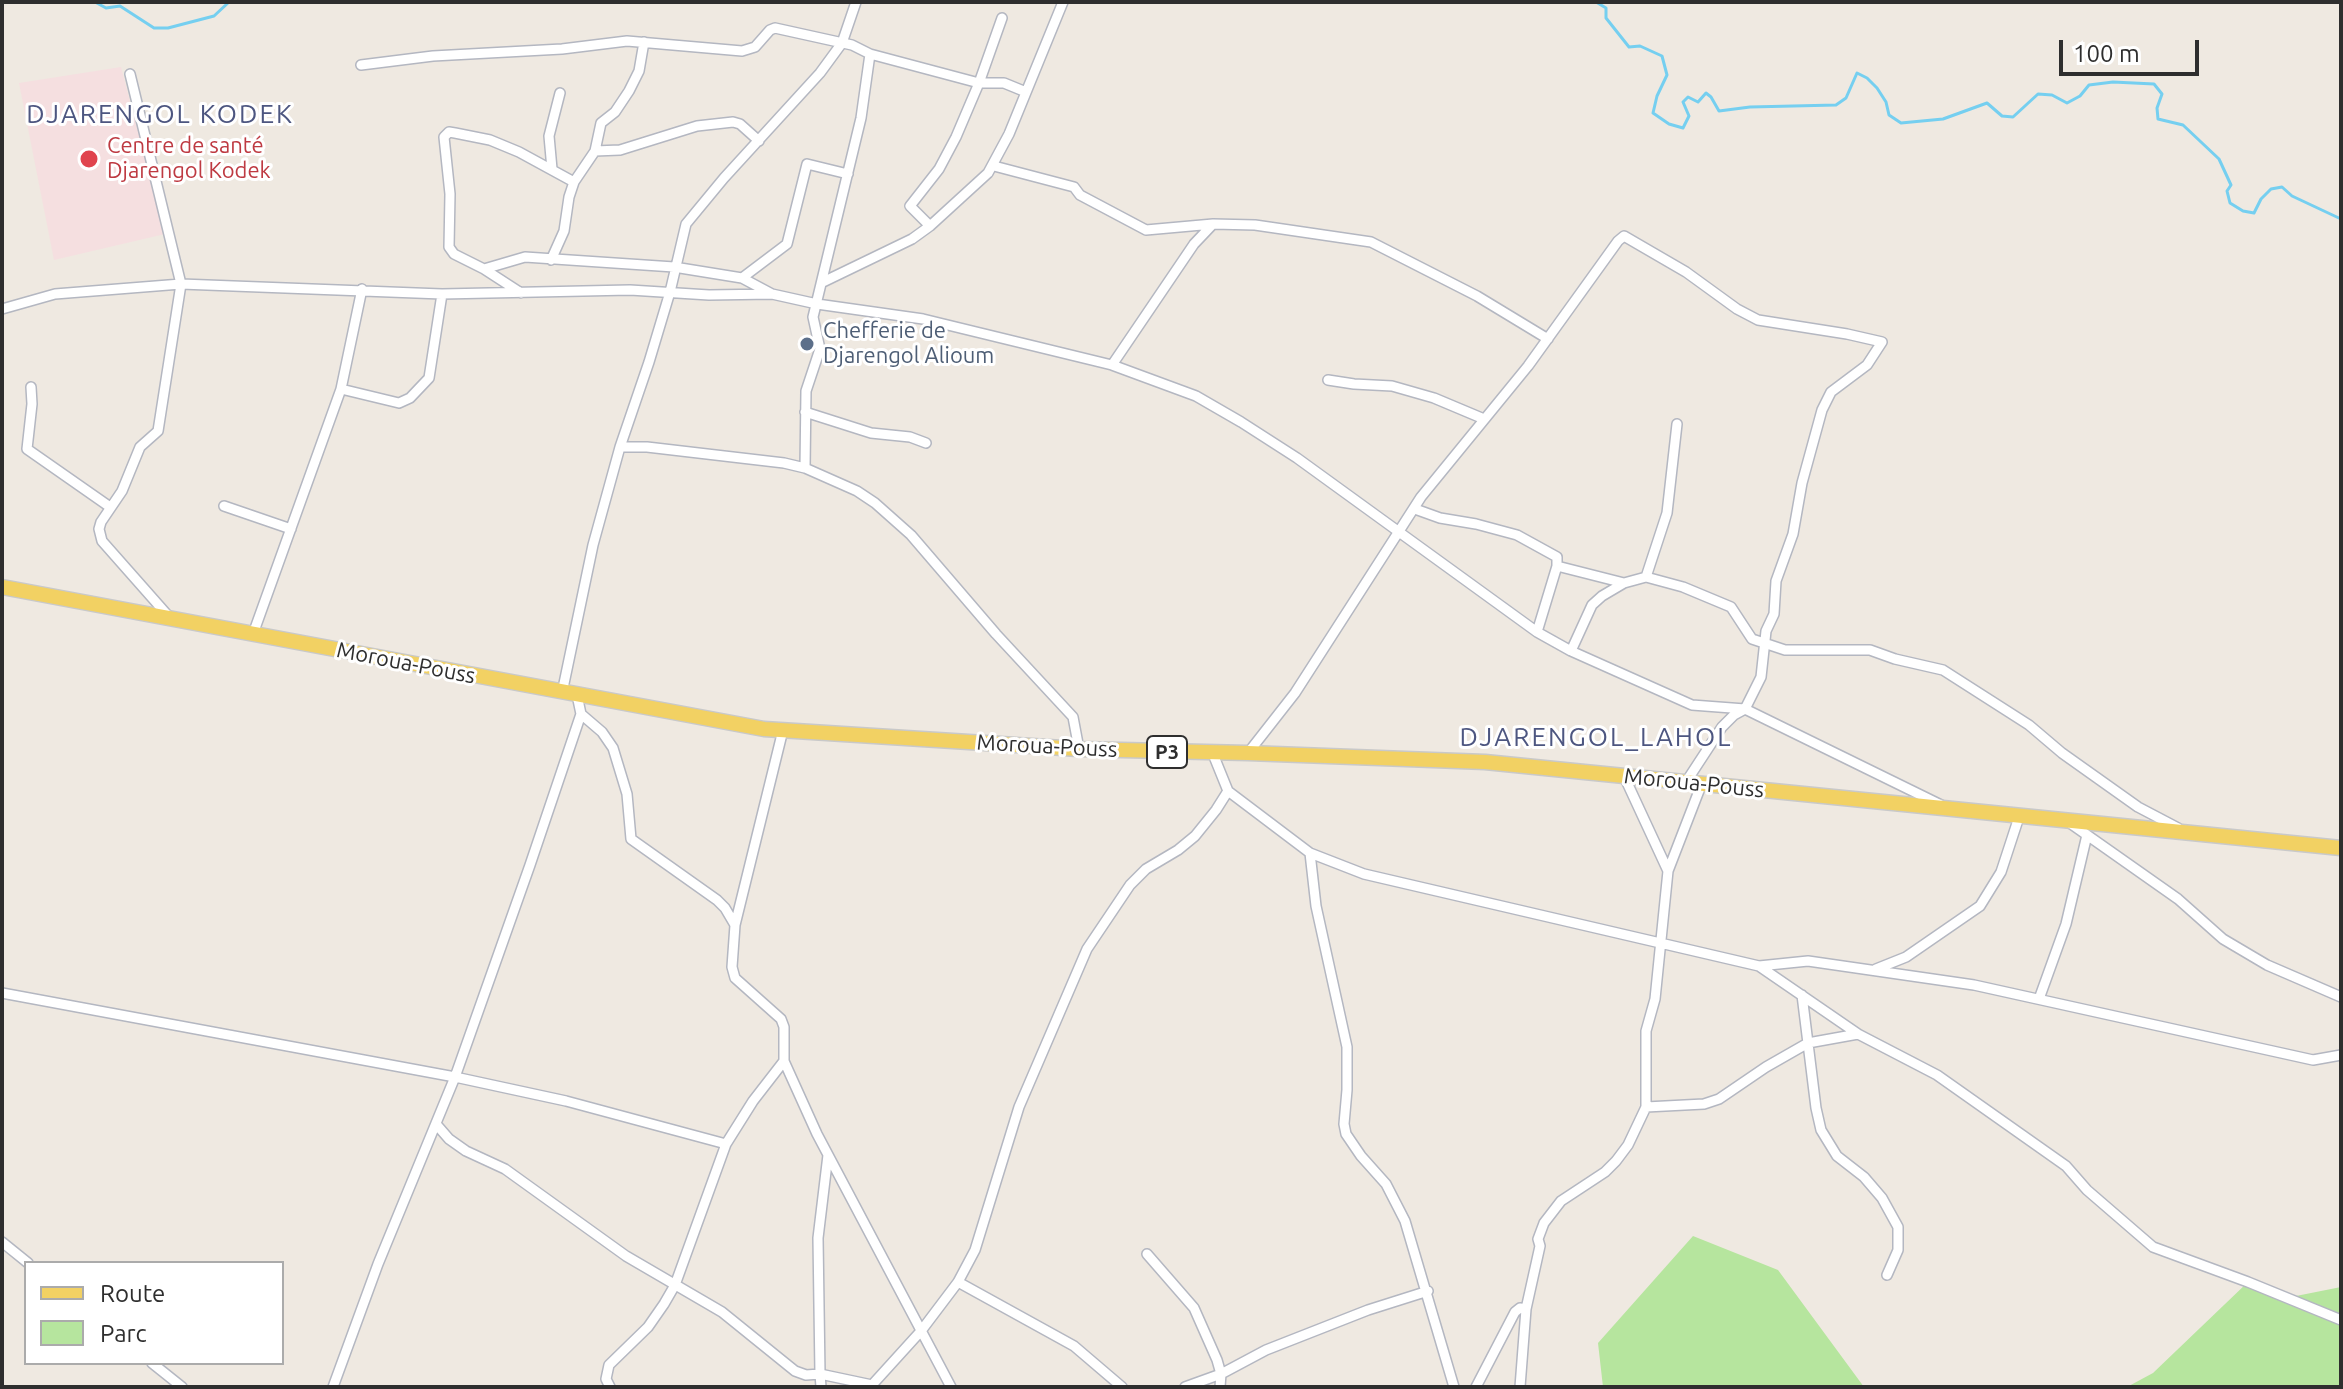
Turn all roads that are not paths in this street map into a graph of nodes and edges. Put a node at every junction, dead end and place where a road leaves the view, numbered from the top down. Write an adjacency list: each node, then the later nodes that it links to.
1 (856, 2): 5 (street)
2 (1063, 2): 10 (street)
3 (1002, 18): 9 (street)
4 (644, 42): 5 (street); 7 (street); 13 (street)
5 (842, 43): 6 (street); 12 (street)
6 (870, 54): 9 (street); 16 (street)
7 (361, 65)
8 (130, 74): 25 (street)
9 (979, 83): 10 (street); 19 (street)
10 (1026, 92): 14 (street)
11 (560, 93): 15 (street)
12 (759, 141): 13 (street); 21 (street)
13 (595, 151): 17 (street)
14 (994, 166): 18 (street); 19 (street)
15 (552, 169): 17 (street); 22 (street)
16 (848, 174): 23 (street); 24 (street)
17 (574, 182): 20 (street)
18 (1213, 224): 33 (street); 34 (street)
19 (930, 226): 24 (street)
20 (551, 260): 21 (street); 22 (street)
21 (674, 267): 23 (street); 27 (street)
22 (484, 269): 28 (street)
23 (742, 278): 30 (street)
24 (823, 282): 31 (street)
25 (181, 284): 26 (street); 32 (street); 45 (street)
26 (362, 289): 29 (street); 37 (street)
27 (670, 292): 28 (street); 30 (street); 42 (street)
28 (522, 293): 29 (street)
29 (442, 294): 37 (street)
30 (772, 294): 31 (street)
31 (817, 304): 34 (street); 38 (street)
32 (2, 309)
33 (1548, 339): 39 (street); 56 (street)
34 (1112, 365): 48 (street)
35 (1328, 380): 39 (street)
36 (31, 387): 45 (street)
37 (341, 389): 47 (street)
38 (805, 412): 41 (street); 43 (street)
39 (1484, 419): 46 (street)
40 (1677, 424): 50 (street)
41 (926, 443)
42 (620, 447): 43 (street); 58 (street)
43 (805, 468): 62 (street)
44 (224, 506): 47 (street)
45 (110, 507): 53 (street)
46 (1415, 509): 48 (street); 49 (street)
47 (291, 529): 55 (street)
48 (1400, 534): 54 (street); 63 (street)
49 (1557, 566): 51 (street); 54 (street)
50 (1646, 577): 51 (street); 56 (street)
51 (1624, 583): 57 (street)
52 (2, 587): 53 (main road, Moroua-Pouss / P3)
53 (170, 619): 55 (main road, Moroua-Pouss / P3)
54 (1537, 632): 57 (street)
55 (253, 634): 58 (main road, Moroua-Pouss / P3)
56 (1764, 645): 59 (street); 72 (street)
57 (1571, 651): 59 (street)
58 (570, 694): 60 (street); 61 (main road, Moroua-Pouss / P3)
59 (1745, 709): 66 (street); 69 (street)
60 (581, 714): 77 (street); 89 (street)
61 (783, 730): 62 (main road, Moroua-Pouss / P3); 77 (street)
62 (1079, 749): 64 (main road, Moroua-Pouss / P3)
63 (1248, 753): 64 (main road, Moroua-Pouss / P3); 65 (main road, Moroua-Pouss / P3)
64 (1213, 754): 68 (street)
65 (1624, 776): 66 (main road, Moroua-Pouss / P3); 76 (street)
66 (1686, 782): 67 (main road, Moroua-Pouss / P3)
67 (1702, 783): 69 (main road, Moroua-Pouss / P3); 76 (street)
68 (1228, 791): 75 (street); 98 (street)
69 (1945, 807): 70 (main road, Moroua-Pouss / P3)
70 (2019, 817): 71 (main road, Moroua-Pouss / P3); 80 (street)
71 (2070, 823): 72 (main road, Moroua-Pouss / P3); 73 (street)
72 (2191, 834): 74 (main road, Moroua-Pouss / P3)
73 (2087, 835): 83 (street); 84 (street)
74 (2341, 848)
75 (1310, 853): 78 (street); 100 (street)
76 (1668, 871): 78 (street)
77 (735, 925): 88 (street)
78 (1662, 944): 79 (street); 90 (street)
79 (1759, 966): 80 (street); 82 (street)
80 (1875, 970): 84 (street)
81 (2, 993): 89 (street)
82 (1802, 995): 85 (street); 86 (street)
83 (2341, 997)
84 (2039, 999): 87 (street)
85 (1858, 1034): 86 (street); 102 (street)
86 (1808, 1043): 90 (street); 97 (street)
87 (2341, 1055)
88 (784, 1061): 92 (street); 93 (street)
89 (455, 1077): 91 (street); 92 (street)
90 (1646, 1107): 101 (street)
91 (436, 1124): 99 (street); 108 (street)
92 (726, 1144): 99 (street)
93 (828, 1155): 103 (street); 105 (street)
94 (2, 1242): 96 (street)
95 (1147, 1254): 106 (street)
96 (26, 1261)
97 (1887, 1275)
98 (958, 1282): 103 (street); 112 (street)
99 (675, 1285): 105 (street); 109 (street)
100 (1428, 1291): 106 (street); 115 (street)
101 (1526, 1309): 116 (street); 117 (street)
102 (2341, 1320)
103 (921, 1331): 105 (street); 111 (street)
104 (154, 1365): 107 (street)
105 (820, 1374): 110 (street)
106 (1221, 1374): 113 (street); 114 (street)
107 (182, 1387)
108 (333, 1387)
109 (610, 1387)
110 (821, 1387)
111 (951, 1387)
112 (1122, 1387)
113 (1185, 1387)
114 (1220, 1387)
115 (1454, 1387)
116 (1476, 1387)
117 (1520, 1387)

